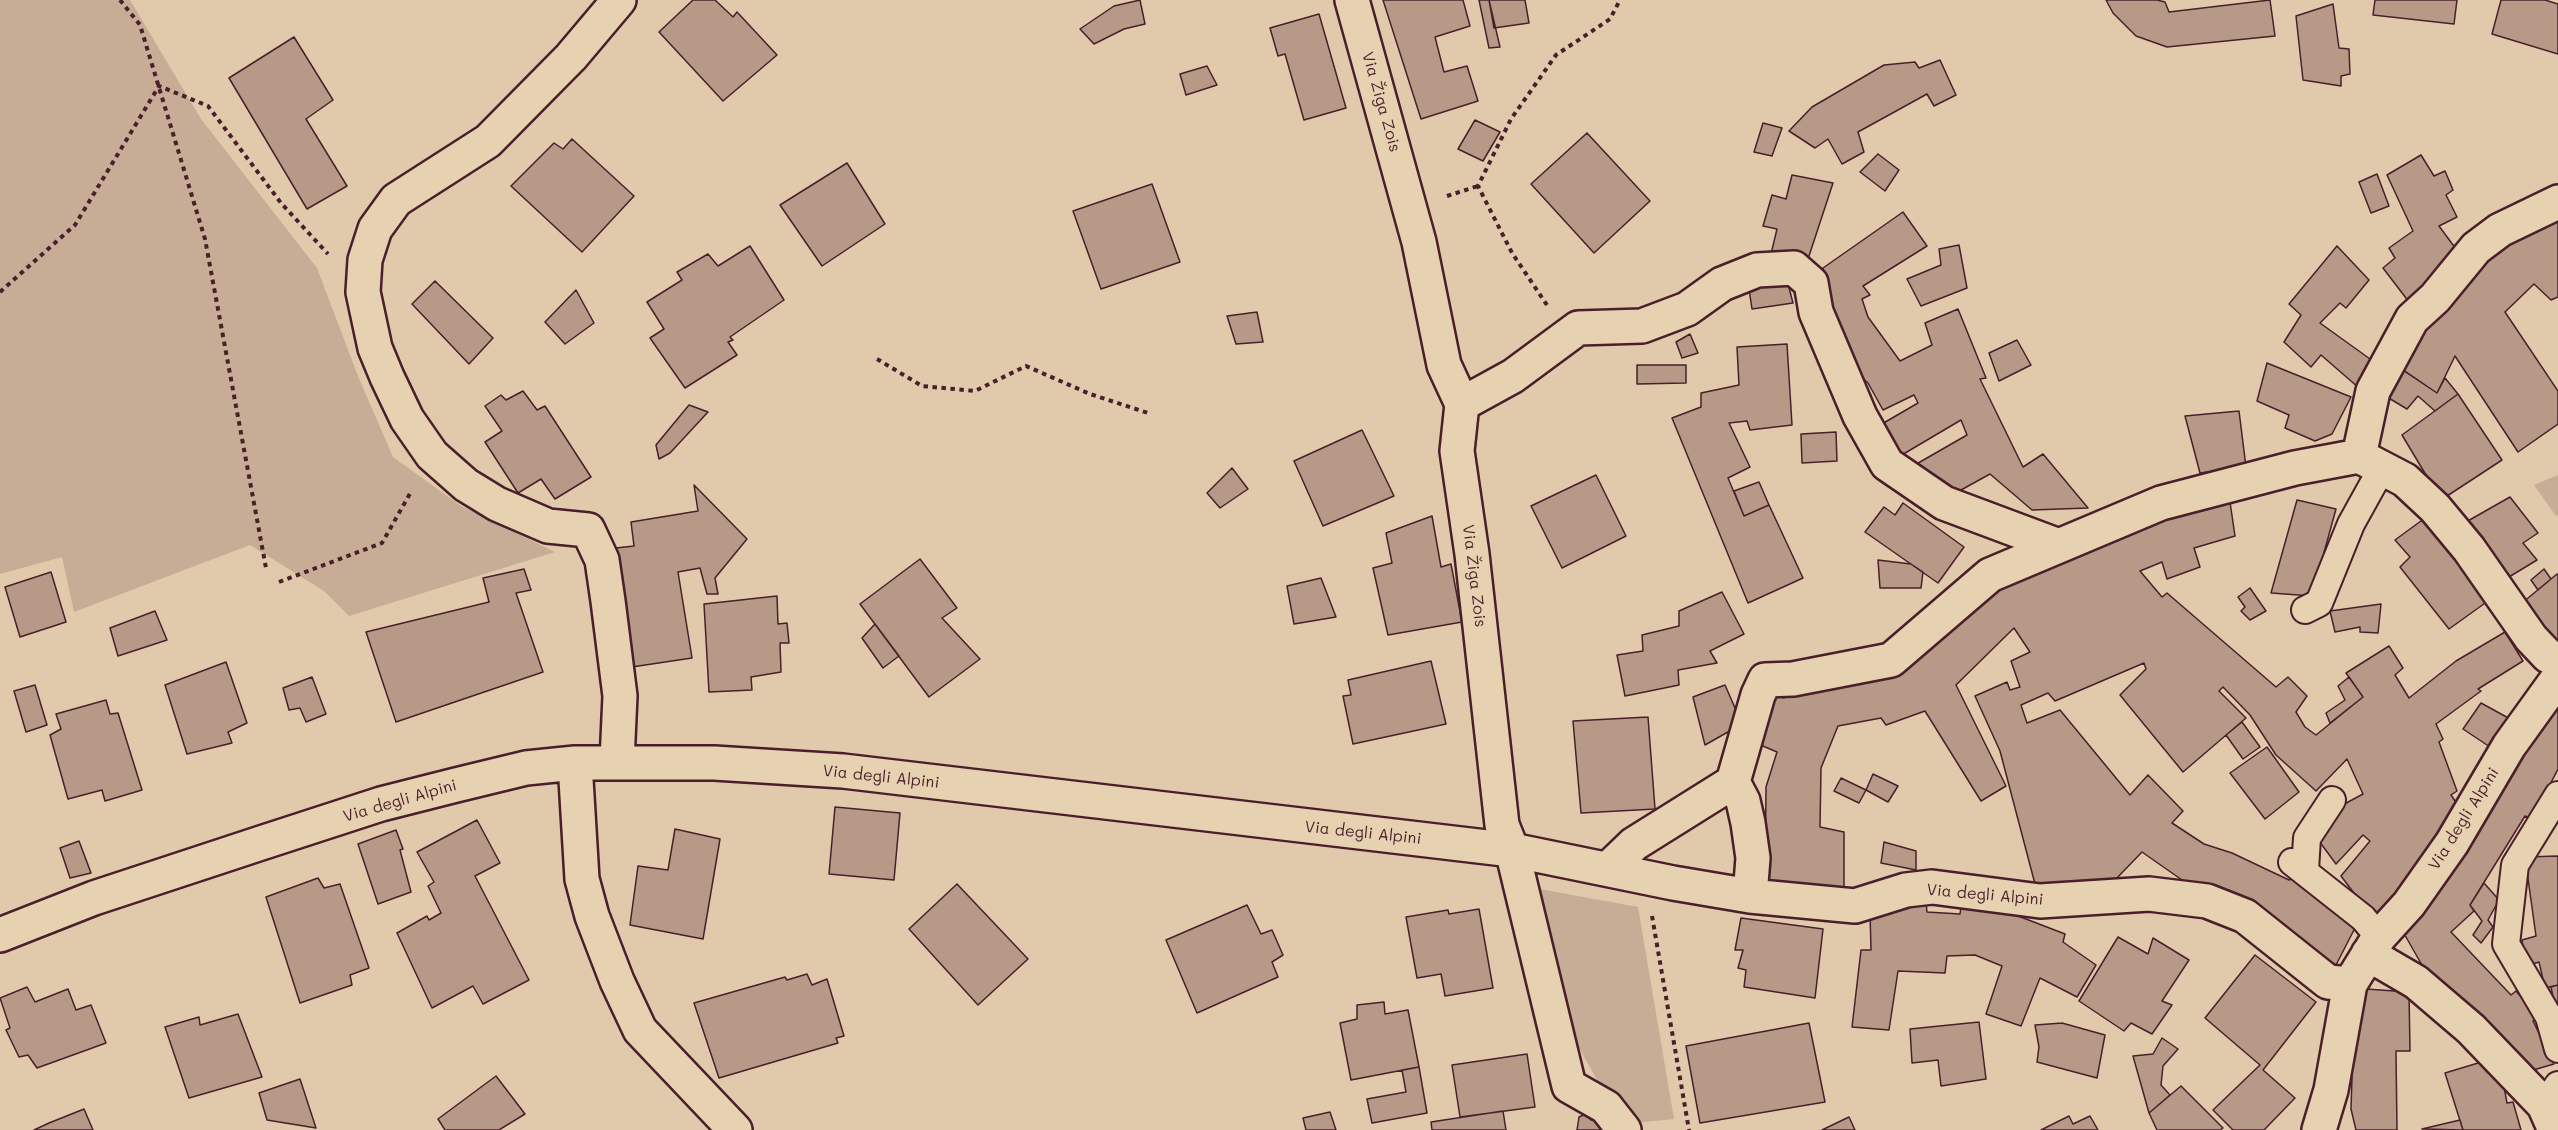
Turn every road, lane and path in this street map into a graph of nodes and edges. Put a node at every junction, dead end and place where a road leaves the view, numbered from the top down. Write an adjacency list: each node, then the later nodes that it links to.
1 (120, 0): 5 (path)
2 (619, 0): 8 (street)
3 (1352, 0): 11 (street, Via Žiga Zois)
4 (1620, 0): 9 (path)
5 (159, 86): 7 (path); 8 (path); 16 (path)
6 (2558, 202): 14 (street)
7 (0, 292)
8 (363, 292): 13 (street)
9 (1567, 335): 11 (street); 15 (street)
10 (877, 359): 12 (path)
11 (1462, 404): 26 (street, Via Žiga Zois)
12 (1148, 413)
13 (432, 455): 17 (path); 21 (street)
14 (2370, 462): 15 (street); 18 (lane); 19 (street)
15 (2059, 546): 23 (street)
16 (266, 568)
17 (279, 582)
18 (2305, 610)
19 (2558, 659)
20 (2558, 678): 31 (street, Via degli Alpini)
21 (617, 761): 22 (street, Via degli Alpini); 26 (street, Via degli Alpini)
22 (575, 763): 30 (street, Via degli Alpini); 35 (street)
23 (1733, 782): 27 (street); 29 (street)
24 (2558, 795): 33 (lane)
25 (2332, 800): 31 (lane)
26 (1512, 850): 27 (street, Via degli Alpini); 36 (street, Via Žiga Zois)
27 (1608, 869): 28 (street, Via degli Alpini)
28 (1656, 880): 29 (street, Via degli Alpini); 37 (path)
29 (1750, 896): 32 (street, Via degli Alpini)
30 (0, 935)
31 (2373, 946): 32 (street, Via degli Alpini); 34 (street)
32 (2350, 984): 38 (street)
33 (2558, 1049)
34 (2552, 1107)
35 (735, 1130)
36 (1624, 1130)
37 (1689, 1130)
38 (2319, 1130)

